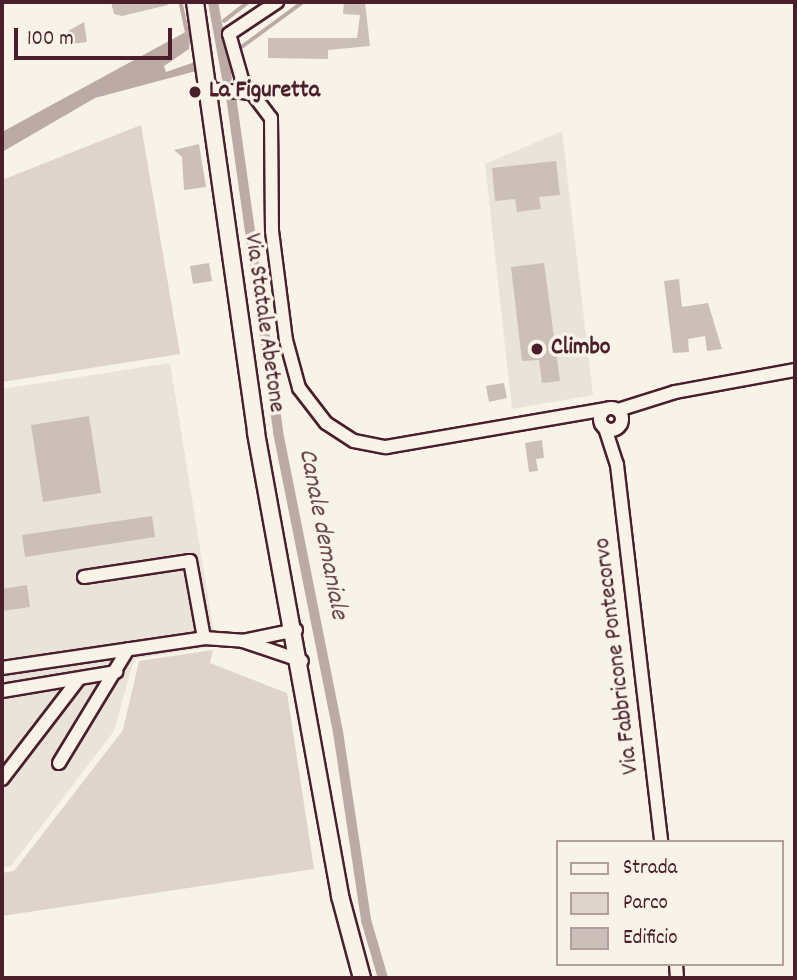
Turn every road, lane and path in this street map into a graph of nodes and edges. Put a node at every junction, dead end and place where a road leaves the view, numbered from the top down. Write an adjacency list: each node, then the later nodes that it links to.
1 (195, 2): 3 (main road, Via Statale Abetone)
2 (277, 2): 4 (street)
3 (209, 84): 4 (street); 13 (main road, Via Statale Abetone)
4 (241, 89): 8 (street)
5 (795, 370): 6 (street)
6 (656, 399): 7 (street); 9 (street)
7 (612, 410): 8 (street); 9 (street, Via Fabbricone Pontecorvo); 10 (street)
8 (570, 414): 10 (street)
9 (620, 425): 10 (street); 11 (street, Via Fabbricone Pontecorvo)
10 (604, 427): 11 (street, Via Fabbricone Pontecorvo)
11 (617, 465): 24 (street, Via Fabbricone Pontecorvo)
12 (84, 577): 14 (street)
13 (296, 630): 15 (street); 17 (main road, Via Statale Abetone)
14 (204, 638): 15 (street); 16 (street)
15 (243, 641): 17 (street)
16 (128, 649): 18 (street); 19 (street)
17 (302, 661): 25 (main road, Via Statale Abetone)
18 (2, 668)
19 (116, 672): 20 (street); 22 (street)
20 (78, 680): 21 (street); 23 (street)
21 (2, 691)
22 (59, 763)
23 (2, 779)
24 (662, 840)
25 (362, 978)

